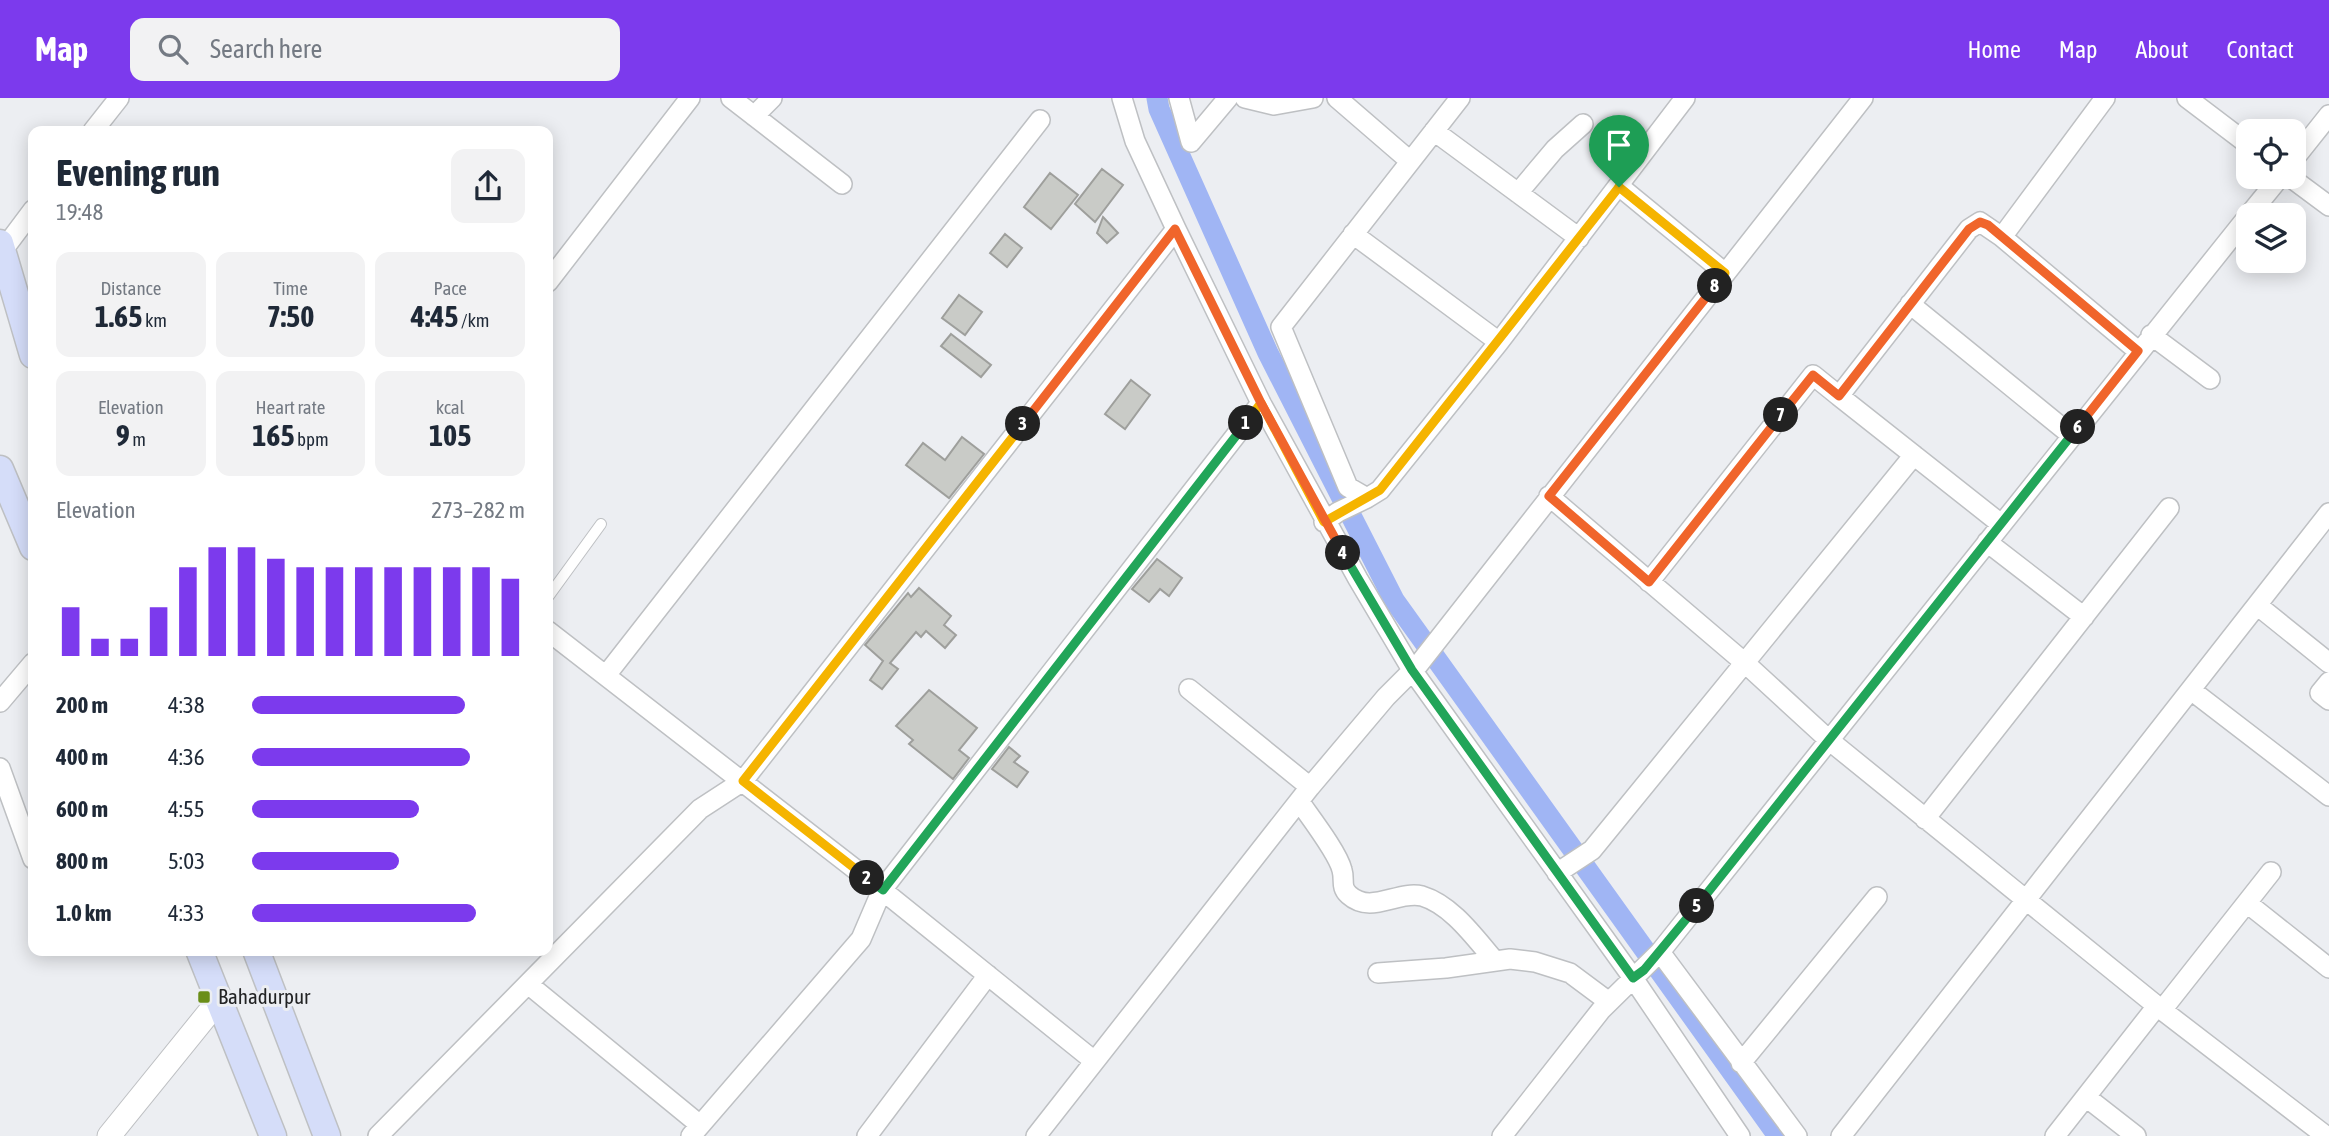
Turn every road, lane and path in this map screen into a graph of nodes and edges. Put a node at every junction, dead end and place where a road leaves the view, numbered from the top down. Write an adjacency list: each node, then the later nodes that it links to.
1 (119, 98): 20 (street)
2 (690, 98): 40 (street)
3 (731, 98): 17 (street)
4 (772, 98): 17 (street)
5 (1122, 98): 33 (street)
6 (1178, 98): 7 (street)
7 (1228, 98)
8 (1245, 98): 9 (street)
9 (1313, 98)
10 (1337, 98): 24 (street)
11 (1460, 98): 21 (street)
12 (1685, 98): 26 (street)
13 (1863, 98): 39 (street)
14 (2105, 98): 36 (street)
15 (2187, 98): 22 (street)
16 (2329, 114): 23 (street)
17 (754, 116): 25 (street)
18 (1040, 120): 69 (street)
19 (1583, 124): 29 (street)
20 (97, 126)
21 (1434, 131): 24 (street); 29 (street)
22 (2236, 135)
23 (2306, 144)
24 (1410, 161): 35 (street)
25 (842, 184)
26 (1619, 187): 37 (street); 39 (street)
27 (2270, 189): 30 (street)
28 (2306, 189): 31 (street)
29 (1518, 194): 37 (street)
30 (2259, 203)
31 (2329, 206)
32 (28, 216): 38 (street)
33 (1175, 229): 48 (street); 77 (street)
34 (2236, 231): 42 (street)
35 (1353, 234): 44 (street); 54 (street)
36 (2002, 237): 41 (street); 45 (street)
37 (1580, 238): 44 (street)
38 (1, 246): 43 (main road)
39 (1725, 273): 52 (street)
40 (553, 276)
41 (1910, 304): 47 (street); 49 (street)
42 (2151, 335): 45 (street); 46 (street)
43 (28, 338)
44 (1499, 342): 54 (street)
45 (2138, 351): 49 (street)
46 (2210, 379)
47 (1839, 396): 50 (street); 60 (street)
48 (1261, 403): 54 (street); 84 (street)
49 (2071, 435): 57 (street)
50 (1914, 455): 57 (street); 65 (street)
51 (0, 468): 58 (main road)
52 (1549, 496): 60 (street); 67 (street)
53 (2169, 508): 63 (street)
54 (1346, 509): 67 (street)
55 (2329, 513): 62 (street)
56 (601, 524): 61 (lane)
57 (2001, 524): 59 (street)
58 (28, 535)
59 (1987, 542): 63 (street); 75 (street)
60 (1649, 582): 65 (street)
61 (553, 590)
62 (2258, 605): 66 (street); 72 (street)
63 (2084, 617): 80 (street)
64 (553, 635): 69 (street)
65 (1745, 663): 75 (street); 83 (street)
66 (2329, 663)
67 (1416, 667): 78 (street); 83 (street)
68 (28, 669): 74 (street)
69 (607, 674): 77 (street)
70 (2329, 682): 73 (street)
71 (1189, 689): 78 (street)
72 (2191, 690): 79 (street); 86 (street)
73 (2329, 700)
74 (0, 702)
75 (1830, 741): 80 (street); 88 (street)
76 (0, 768): 81 (street)
77 (743, 781): 84 (street); 96 (street)
78 (1304, 794): 91 (street); 100 (street)
79 (2329, 796)
80 (1925, 819): 86 (street)
81 (28, 845)
82 (2271, 872): 87 (street)
83 (1557, 873): 94 (street)
84 (883, 890): 95 (street); 103 (street)
85 (1877, 897): 101 (street)
86 (2026, 901): 99 (street); 113 (street)
87 (2247, 903): 92 (street); 99 (street)
88 (1660, 952): 94 (street); 101 (street)
89 (201, 956): 97 (main road)
90 (258, 956): 107 (main road)
91 (1495, 961): 93 (street); 98 (street)
92 (2329, 968)
93 (1378, 973)
94 (1639, 974): 98 (street); 111 (street)
95 (988, 975): 100 (street); 109 (street)
96 (527, 984): 103 (street); 108 (street)
97 (219, 1000): 105 (street); 106 (main road)
98 (1609, 1002): 104 (street)
99 (2159, 1008): 102 (street); 116 (street)
100 (1093, 1060): 110 (street)
101 (1741, 1063): 112 (street)
102 (2086, 1097): 114 (street); 115 (street)
103 (695, 1131)
104 (1506, 1134)
105 (109, 1136)
106 (273, 1136)
107 (327, 1136)
108 (378, 1136)
109 (867, 1136)
110 (1036, 1136)
111 (1740, 1136)
112 (1797, 1136)
113 (1841, 1136)
114 (2055, 1136)
115 (2136, 1136)
116 (2326, 1136)

